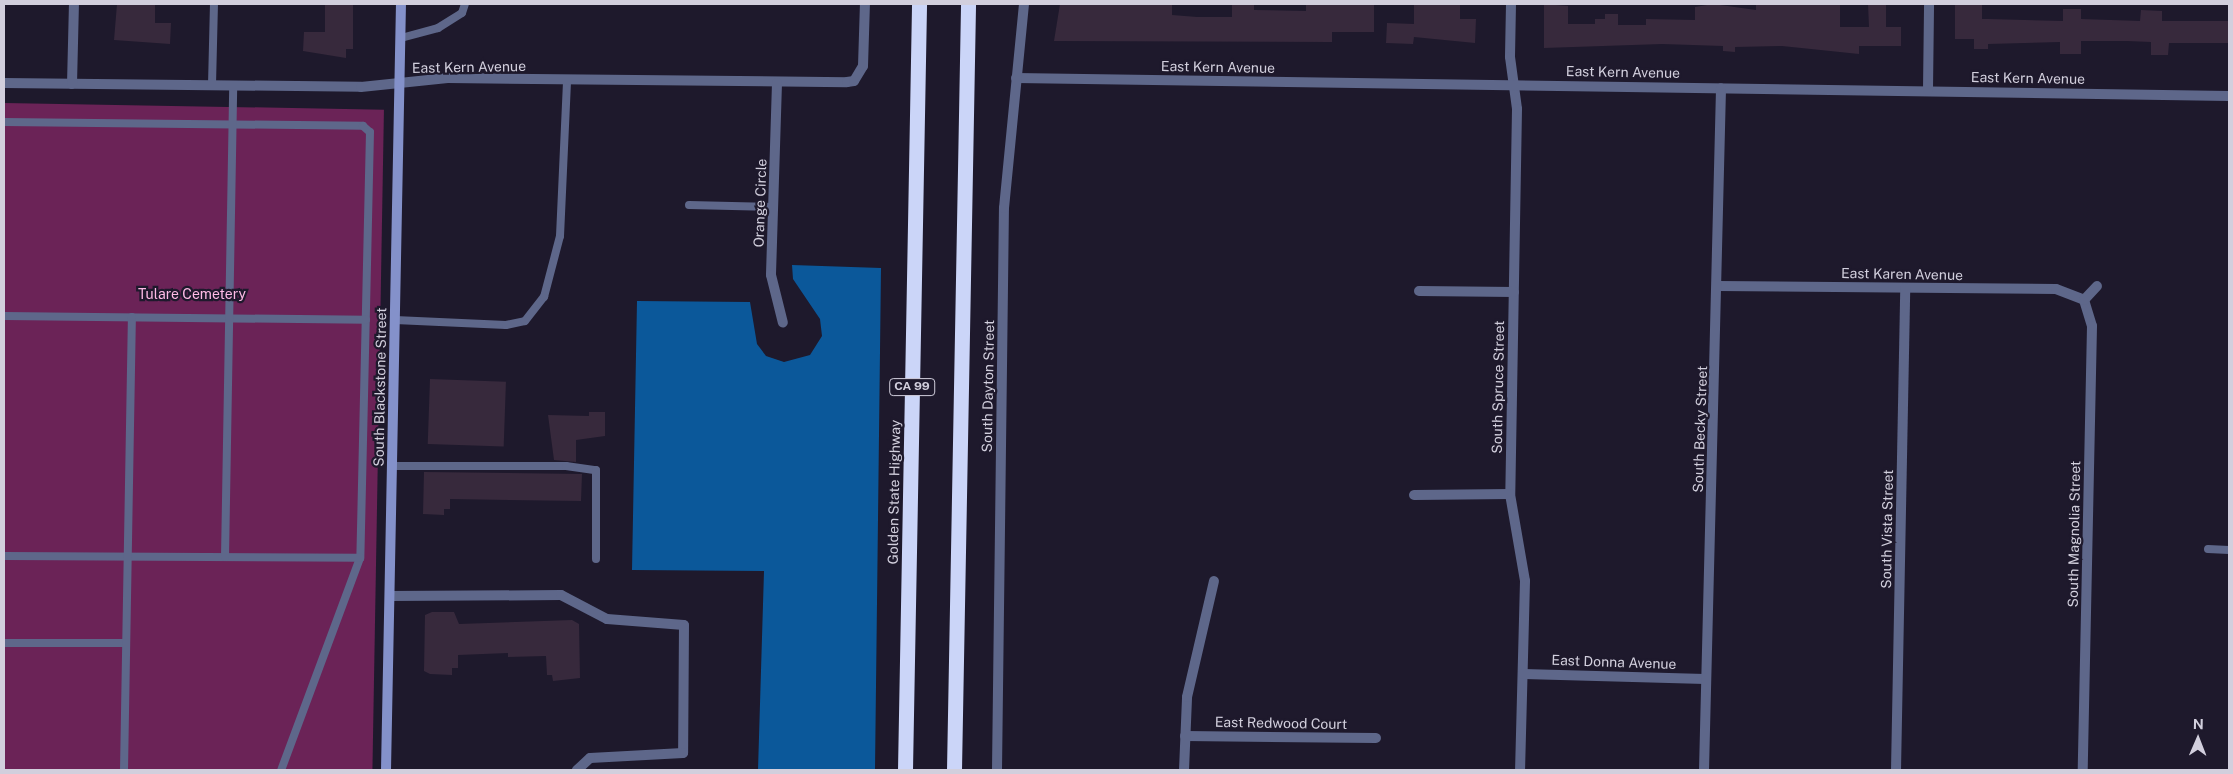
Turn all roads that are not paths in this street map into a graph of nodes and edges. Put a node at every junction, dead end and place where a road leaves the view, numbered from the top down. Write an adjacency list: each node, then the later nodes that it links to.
1 (74, 4): 18 (street)
2 (214, 4): 21 (lane)
3 (401, 4): 13 (main road, South Blackstone Street)
4 (465, 4): 13 (lane)
5 (865, 4): 19 (street, East Kern Avenue)
6 (919, 4): 64 (highway, Golden State Highway / CA 99)
7 (968, 4): 12 (highway)
8 (973, 4): 12 (highway)
9 (1024, 4): 14 (street, South Dayton Street)
10 (1511, 4): 20 (street, South Spruce Street)
11 (1930, 4): 24 (street)
12 (968, 28): 65 (highway)
13 (401, 38): 16 (main road, South Blackstone Street)
14 (1016, 78): 20 (street, East Kern Avenue); 66 (street, South Dayton Street)
15 (567, 80): 16 (street, East Kern Avenue); 19 (street, East Kern Avenue); 40 (lane)
16 (400, 82): 22 (street, East Kern Avenue); 40 (main road, South Blackstone Street)
17 (4, 83): 18 (street, East Kern Avenue)
18 (72, 84): 21 (street, East Kern Avenue)
19 (778, 84): 29 (street, Orange Circle)
20 (1515, 84): 23 (street, East Kern Avenue); 34 (street, South Spruce Street)
21 (212, 85): 22 (street, East Kern Avenue)
22 (233, 86): 27 (lane)
23 (1721, 88): 24 (street, East Kern Avenue); 30 (street, South Becky Street)
24 (1928, 90): 25 (street, East Kern Avenue)
25 (2229, 96)
26 (4, 122): 27 (lane)
27 (231, 126): 38 (lane); 39 (lane)
28 (689, 205): 29 (lane)
29 (774, 207): 41 (street, Orange Circle)
30 (1718, 286): 32 (street, East Karen Avenue); 57 (street, South Becky Street)
31 (2097, 286): 35 (street)
32 (1905, 288): 35 (street, East Karen Avenue); 70 (street, South Vista Street)
33 (1419, 291): 34 (street)
34 (1514, 292): 43 (street, South Spruce Street)
35 (2084, 300): 71 (street, South Magnolia Street)
36 (4, 316): 37 (lane)
37 (132, 317): 38 (lane); 48 (lane)
38 (229, 318): 39 (lane); 49 (lane)
39 (366, 320): 50 (lane)
40 (395, 320): 42 (main road, South Blackstone Street)
41 (784, 322)
42 (392, 466): 51 (lane); 53 (main road, South Blackstone Street)
43 (1510, 494): 44 (street); 56 (street, South Spruce Street)
44 (1414, 496)
45 (2208, 550): 46 (lane)
46 (2229, 550)
47 (4, 556): 48 (lane)
48 (128, 557): 49 (lane); 55 (lane)
49 (225, 557): 50 (lane)
50 (360, 558): 61 (lane)
51 (596, 559)
52 (1214, 581): 58 (street)
53 (390, 596): 62 (main road, South Blackstone Street); 63 (street)
54 (4, 643): 55 (lane)
55 (126, 643): 60 (lane)
56 (1523, 674): 57 (street, East Donna Avenue); 68 (street, South Spruce Street)
57 (1705, 678): 69 (street, South Becky Street)
58 (1185, 736): 59 (street, East Redwood Court); 67 (street)
59 (1376, 738)
60 (124, 770)
61 (281, 770)
62 (386, 770)
63 (577, 770)
64 (905, 770)
65 (954, 770)
66 (997, 770)
67 (1184, 770)
68 (1520, 770)
69 (1704, 770)
70 (1896, 770)
71 (2083, 770)

